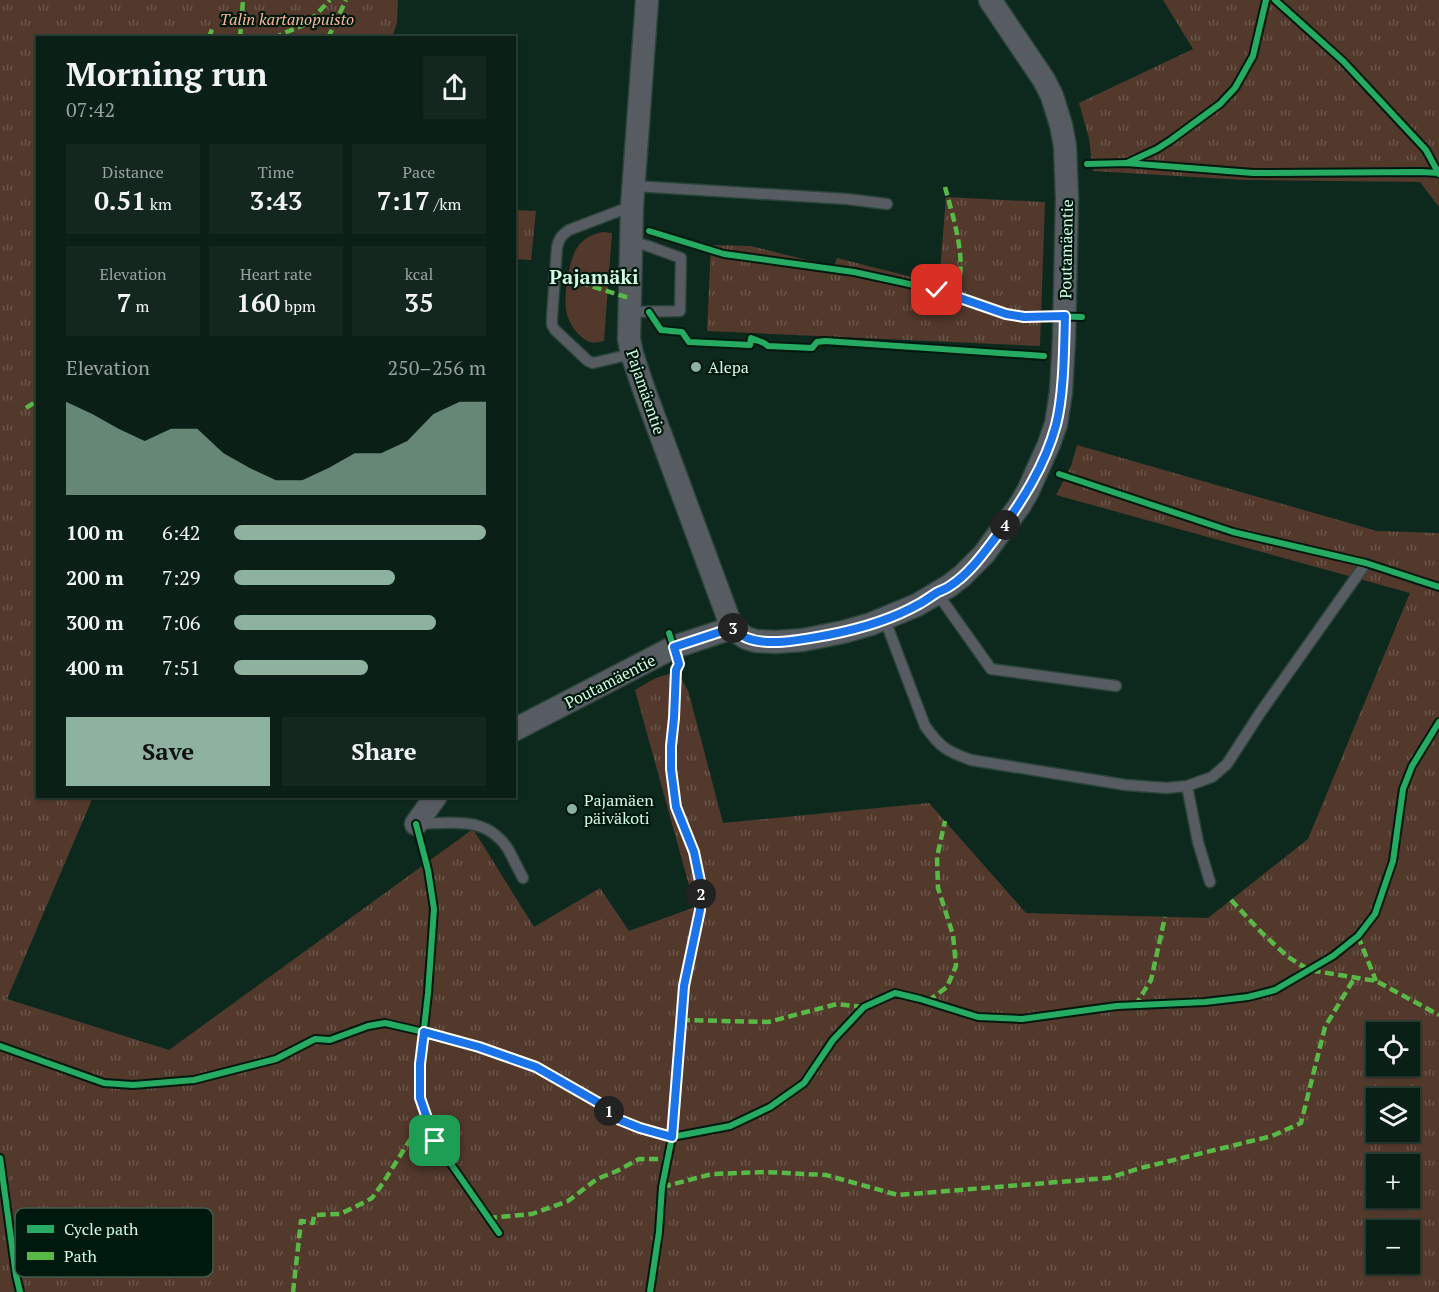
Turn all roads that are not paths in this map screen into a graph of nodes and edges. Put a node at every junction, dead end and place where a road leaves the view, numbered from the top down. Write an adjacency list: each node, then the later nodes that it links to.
1 (647, 0): 3 (street, Pajamäentie)
2 (990, 0): 9 (street, Poutamäentie)
3 (633, 196): 4 (lane); 5 (street, Pajamäentie); 7 (lane)
4 (887, 204)
5 (631, 241): 6 (street, Pajamäentie); 6 (lane)
6 (629, 312): 7 (street, Pajamäentie)
7 (632, 354): 11 (street, Pajamäentie)
8 (1366, 563): 14 (lane)
9 (937, 593): 10 (street, Poutamäentie); 12 (lane)
10 (885, 620): 11 (street, Poutamäentie); 14 (lane)
11 (732, 628): 13 (street, Poutamäentie)
12 (1116, 686)
13 (516, 729)
14 (1187, 786): 18 (lane)
15 (435, 798): 16 (street)
16 (416, 824): 17 (lane)
17 (523, 878)
18 (1210, 882)

